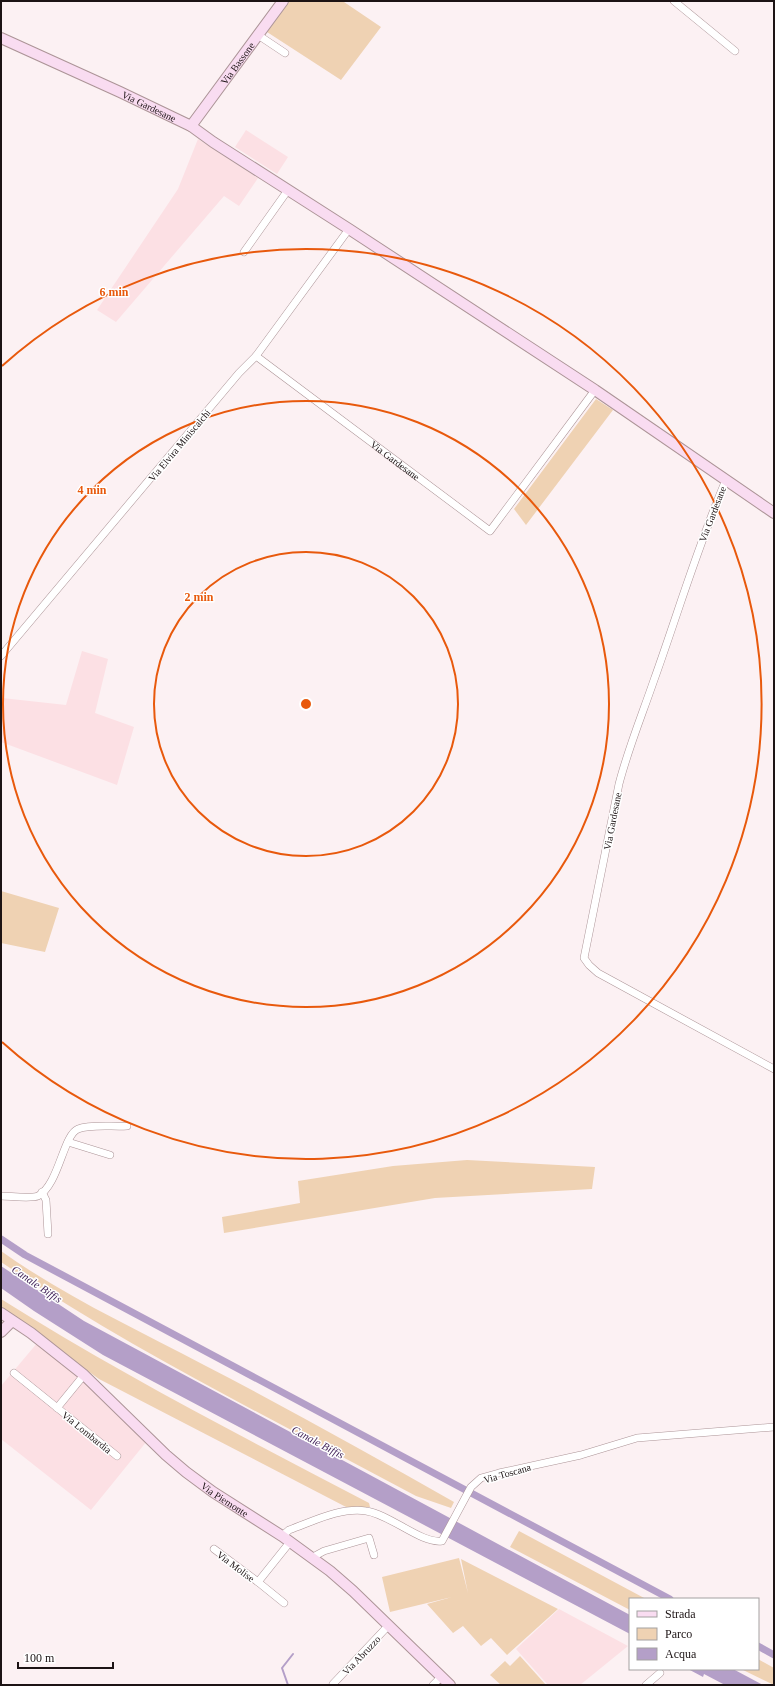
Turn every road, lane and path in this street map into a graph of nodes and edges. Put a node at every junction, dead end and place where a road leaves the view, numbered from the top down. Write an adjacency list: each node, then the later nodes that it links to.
1 (283, 1): 3 (main road, Via Bassone)
2 (674, 1): 5 (street)
3 (258, 35): 6 (street); 7 (main road, Via Bassone)
4 (1, 38): 7 (main road, Via Gardesane)
5 (735, 51)
6 (285, 53)
7 (191, 126): 8 (main road, Via Gardesane)
8 (288, 190): 9 (main road, Via Gardesane); 10 (street)
9 (349, 229): 11 (street, Via Elvira Miniscalchi); 12 (main road, Via Gardesane)
10 (244, 252)
11 (256, 356): 12 (street, Via Gardesane); 15 (street, Via Elvira Miniscalchi)
12 (595, 390): 13 (main road, Via Gardesane)
13 (726, 480): 14 (main road, Via Gardesane); 16 (street, Via Gardesane)
14 (774, 513)
15 (1, 657)
16 (774, 1069)
17 (128, 1126): 18 (street)
18 (68, 1142): 19 (street); 20 (street)
19 (110, 1155)
20 (42, 1192): 21 (street); 22 (street)
21 (1, 1196)
22 (48, 1234)
23 (1, 1313): 24 (main road, Via Piemonte)
24 (12, 1321): 25 (main road); 27 (main road, Via Piemonte)
25 (1, 1332)
26 (14, 1373): 28 (street, Via Lombardia)
27 (84, 1375): 28 (street, Via Lombardia); 31 (main road, Via Piemonte)
28 (57, 1408): 30 (street, Via Lombardia)
29 (774, 1427): 31 (street, Via Toscana)
30 (117, 1456)
31 (286, 1539): 34 (main road, Via Piemonte); 35 (street, Via Molise)
32 (214, 1549): 35 (street, Via Molise)
33 (374, 1555): 34 (street)
34 (313, 1557): 37 (main road, Via Piemonte)
35 (258, 1582): 36 (street, Via Molise)
36 (284, 1603)
37 (388, 1626): 39 (main road, Via Piemonte); 40 (street, Via Abruzzo)
38 (660, 1672): 43 (street)
39 (441, 1677): 41 (street); 42 (main road, Via Piemonte)
40 (333, 1684)
41 (434, 1685)
42 (450, 1685)
43 (646, 1685)

